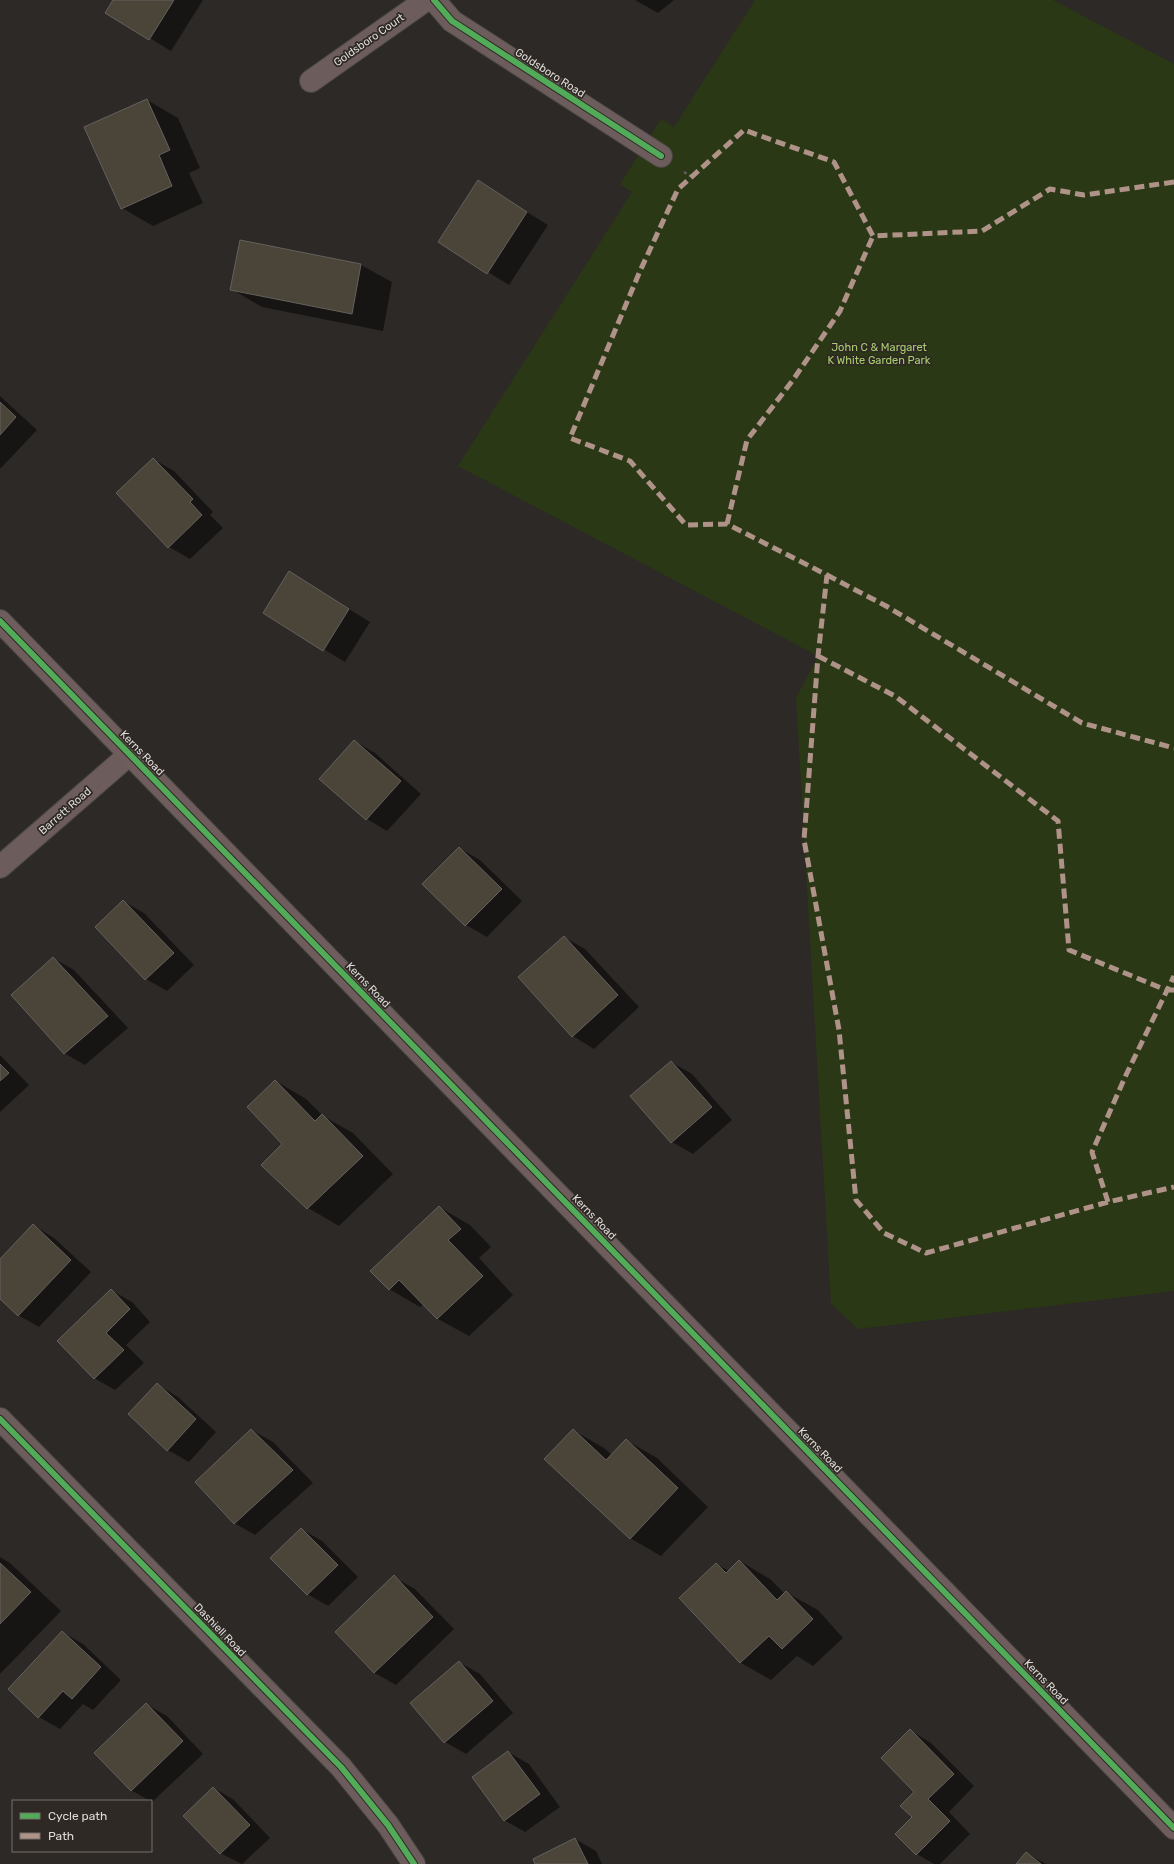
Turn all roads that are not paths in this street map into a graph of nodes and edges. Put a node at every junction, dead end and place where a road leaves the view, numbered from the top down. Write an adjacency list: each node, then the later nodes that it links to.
1 (426, 0): 3 (street, Goldsboro Court)
2 (434, 0): 4 (street, Goldsboro Road)
3 (311, 81)
4 (661, 156)
5 (0, 621): 6 (street, Kerns Road)
6 (130, 754): 7 (street, Barrett Road); 9 (street, Kerns Road)
7 (0, 867)
8 (0, 1419): 10 (street, Dashiell Road)
9 (1174, 1828)
10 (414, 1864)

